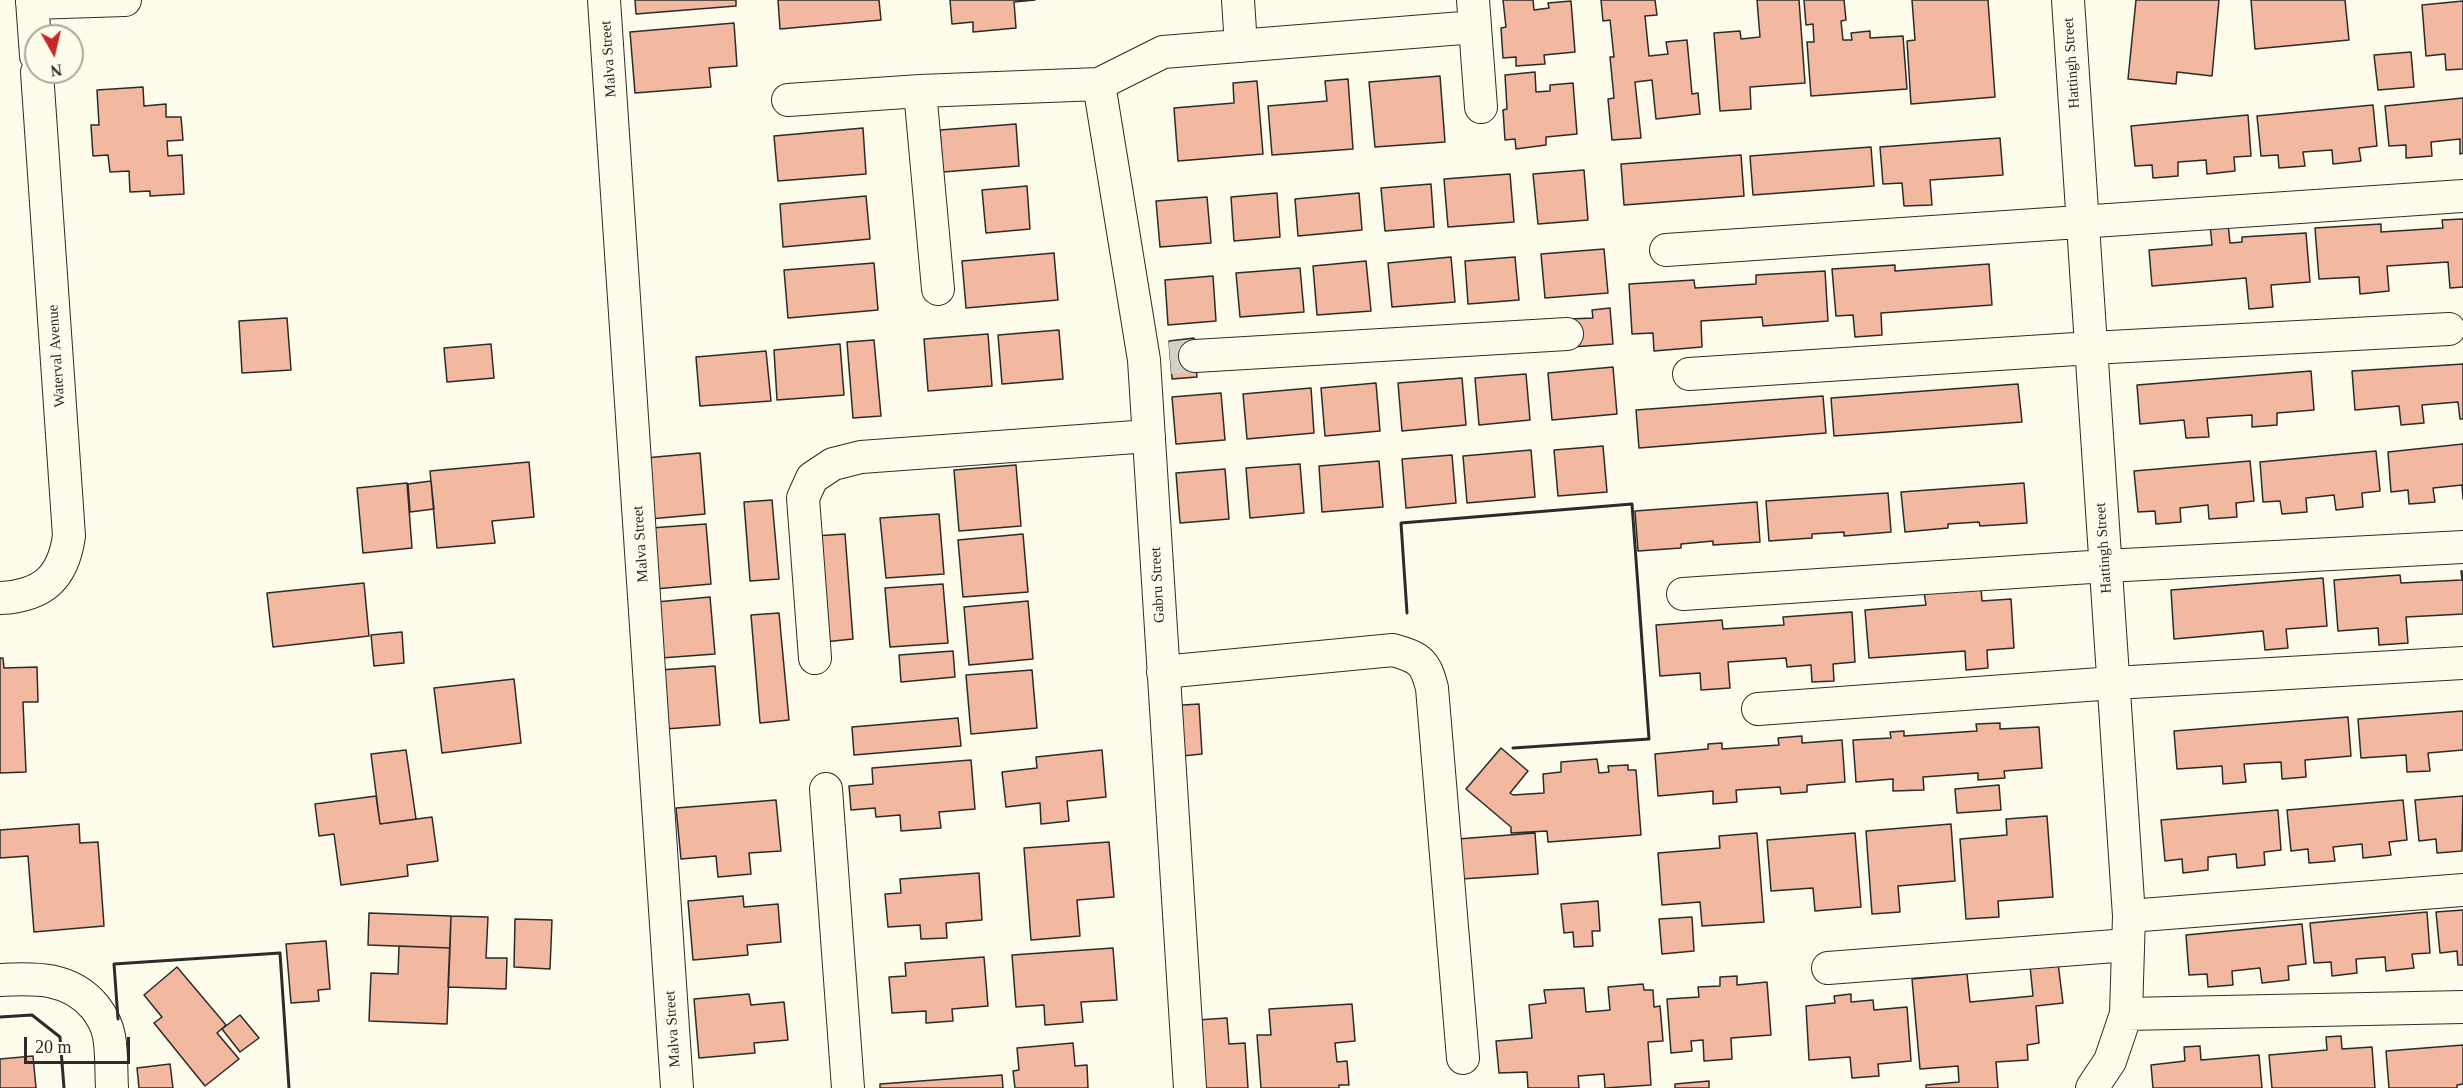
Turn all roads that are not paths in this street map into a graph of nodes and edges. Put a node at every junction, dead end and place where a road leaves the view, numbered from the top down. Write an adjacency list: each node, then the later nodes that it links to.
1 (125, 0): 5 (street)
2 (604, 0): 42 (street, Malva Street)
3 (1238, 0): 8 (street)
4 (2068, 0): 15 (street, Hattingh Street)
5 (32, 2): 7 (street)
6 (1474, 14): 8 (street); 13 (street)
7 (34, 24)
8 (1241, 46): 10 (street)
9 (38, 84): 27 (street, Waterval Avenue)
10 (1099, 84): 11 (street); 21 (street, Gabru Street)
11 (920, 91): 12 (street); 17 (street)
12 (788, 100)
13 (1481, 107)
14 (2463, 196): 15 (street)
15 (2083, 223): 16 (street); 20 (street, Hattingh Street)
16 (1666, 250)
17 (938, 289)
18 (2449, 329): 20 (street)
19 (1567, 334): 21 (street)
20 (2091, 348): 22 (street); 25 (street, Hattingh Street)
21 (1170, 358): 23 (street, Gabru Street)
22 (1689, 374)
23 (1149, 436): 28 (street); 30 (street, Gabru Street)
24 (2463, 547): 25 (street)
25 (2106, 566): 26 (street); 31 (street, Hattingh Street)
26 (1683, 594)
27 (0, 598)
28 (815, 658)
29 (2463, 663): 31 (street)
30 (1163, 672): 40 (street); 44 (street, Gabru Street)
31 (2114, 684): 32 (street); 35 (street, Hattingh Street)
32 (1758, 709)
33 (826, 789): 43 (street)
34 (2463, 890): 35 (street)
35 (2129, 931): 36 (street); 39 (street, Hattingh Street)
36 (1828, 968)
37 (0, 980): 41 (street)
38 (2463, 1007): 39 (street)
39 (2126, 1014): 45 (street, Hattingh Street)
40 (1463, 1058)
41 (112, 1088)
42 (677, 1088)
43 (848, 1088)
44 (1190, 1088)
45 (2092, 1088)

